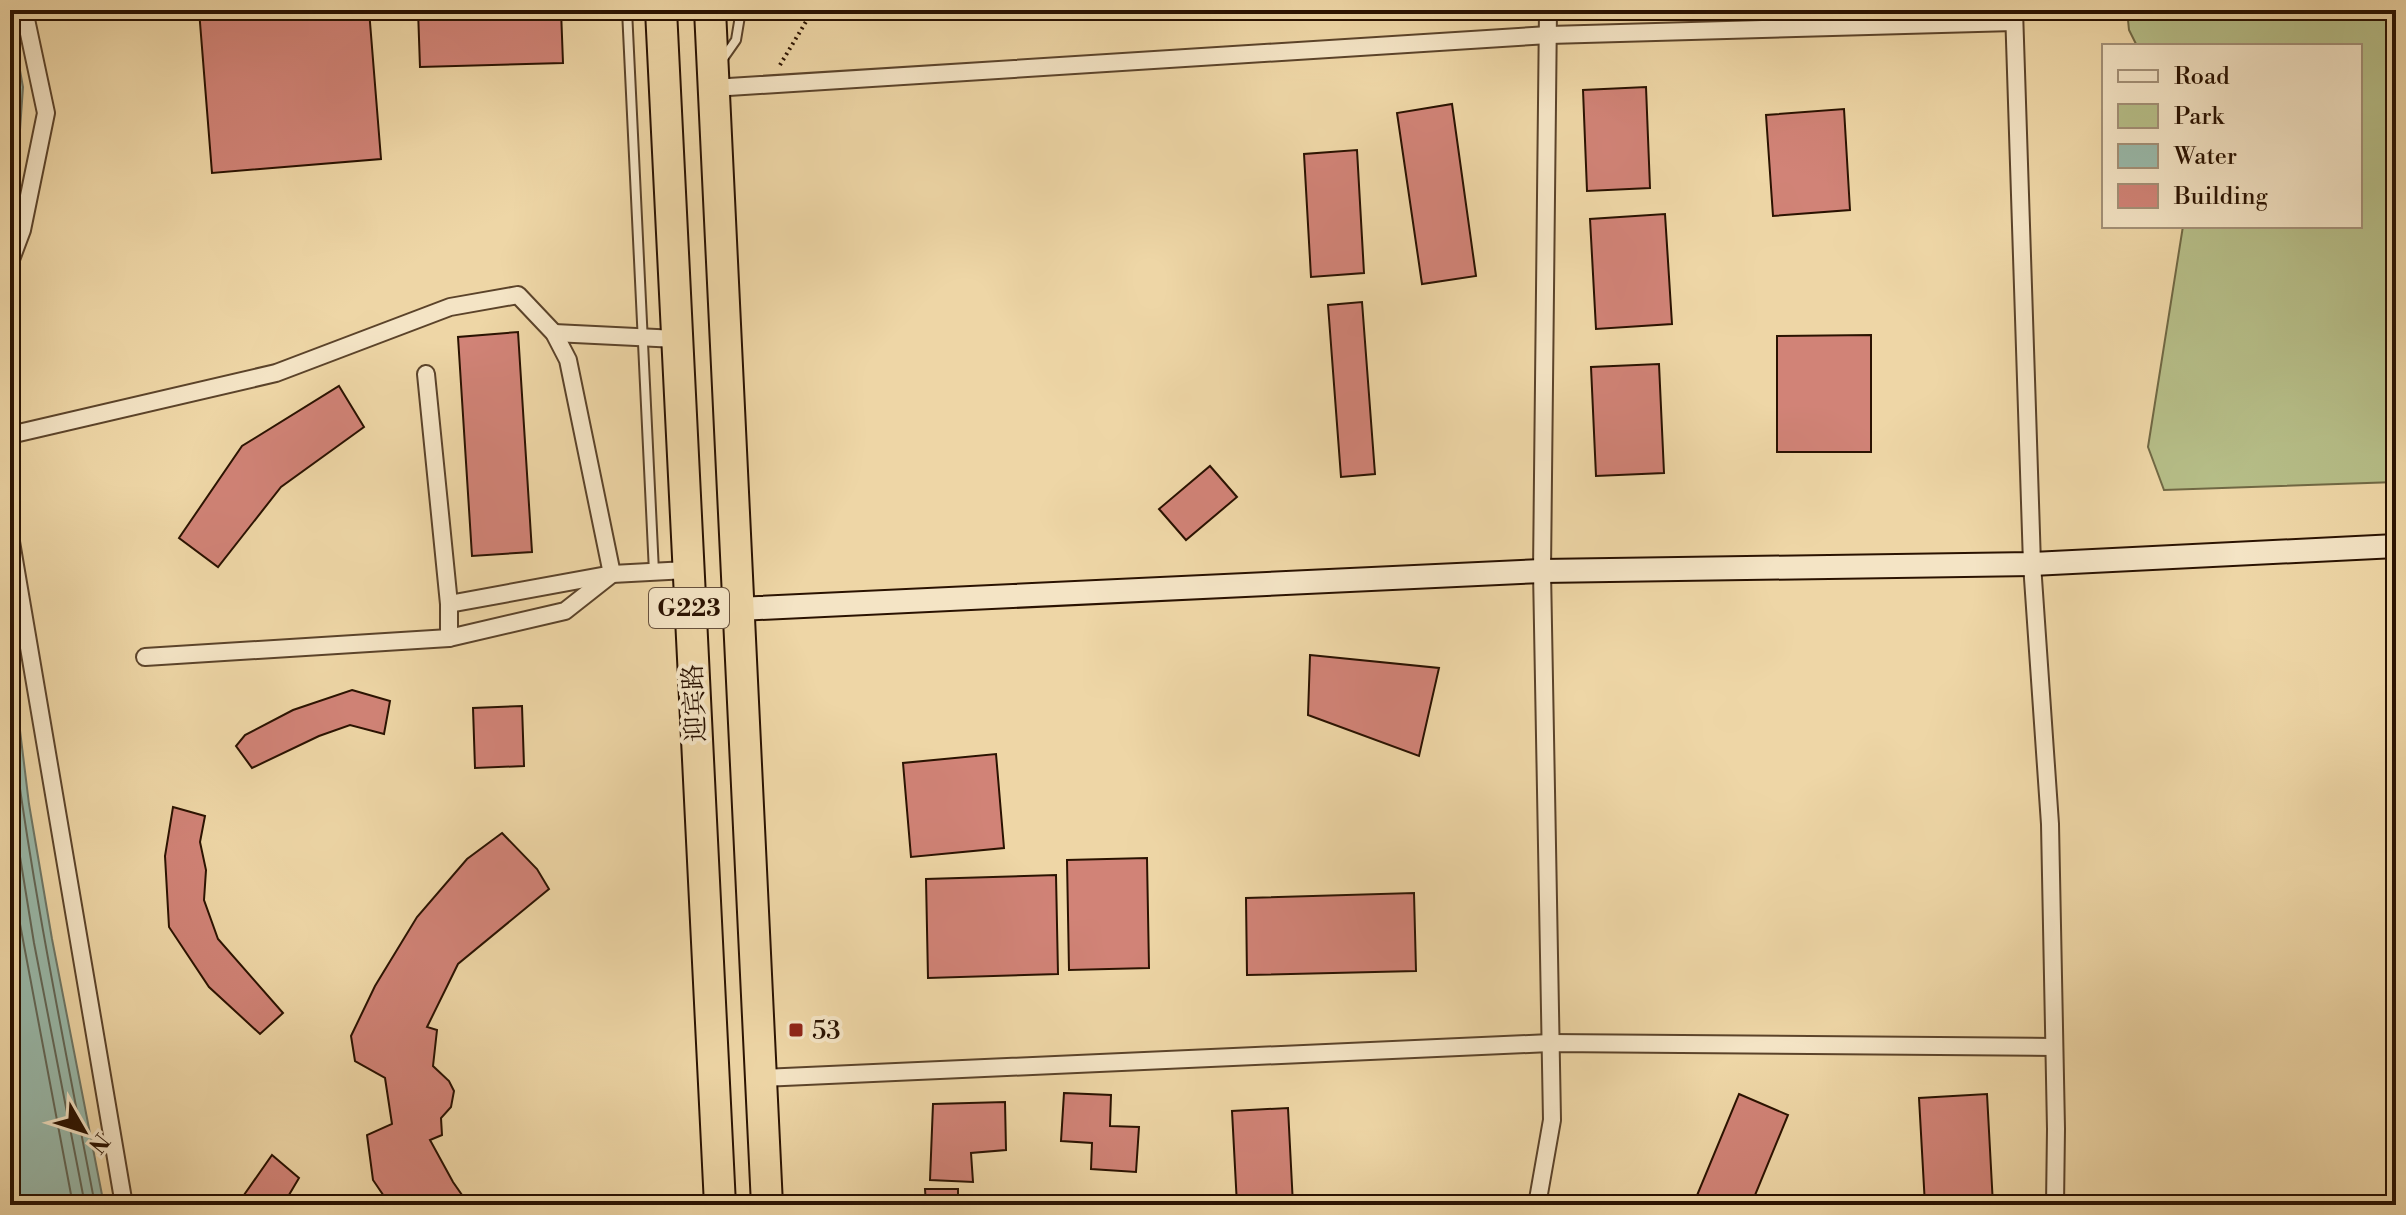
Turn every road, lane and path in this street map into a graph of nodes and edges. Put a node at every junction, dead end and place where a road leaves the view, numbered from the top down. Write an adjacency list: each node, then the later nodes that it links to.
1 (24, 10): 12 (street)
2 (627, 10): 14 (lane)
3 (661, 10): 15 (highway, 迎宾路 / G223)
4 (710, 10): 10 (highway, 迎宾路 / G223)
5 (741, 10): 10 (lane)
6 (813, 10): 11 (path)
7 (1548, 10): 9 (street)
8 (2014, 16): 9 (street); 20 (street)
9 (1549, 35): 11 (street); 22 (street)
10 (713, 81): 11 (street); 26 (highway, 迎宾路 / G223)
11 (768, 84)
12 (10, 262)
13 (554, 333): 14 (street); 17 (street); 24 (street)
14 (644, 339): 15 (street); 23 (lane)
15 (677, 339): 21 (highway, 迎宾路 / G223)
16 (426, 374): 25 (street)
17 (10, 435)
18 (10, 536): 32 (street)
19 (2396, 546): 20 (street)
20 (2032, 564): 22 (street); 30 (street)
21 (687, 570): 23 (street); 33 (highway, 迎宾路 / G223)
22 (1542, 571): 26 (street); 29 (street)
23 (654, 572): 24 (street)
24 (612, 574): 25 (street); 27 (street)
25 (449, 604): 27 (street)
26 (738, 609): 31 (highway, 迎宾路 / G223)
27 (449, 638): 28 (street)
28 (145, 657)
29 (1550, 1043): 30 (street); 31 (street); 35 (street)
30 (2054, 1047): 36 (street)
31 (761, 1078): 34 (highway, 迎宾路 / G223)
32 (124, 1205)
33 (720, 1205)
34 (767, 1205)
35 (1537, 1205)
36 (2055, 1205)

